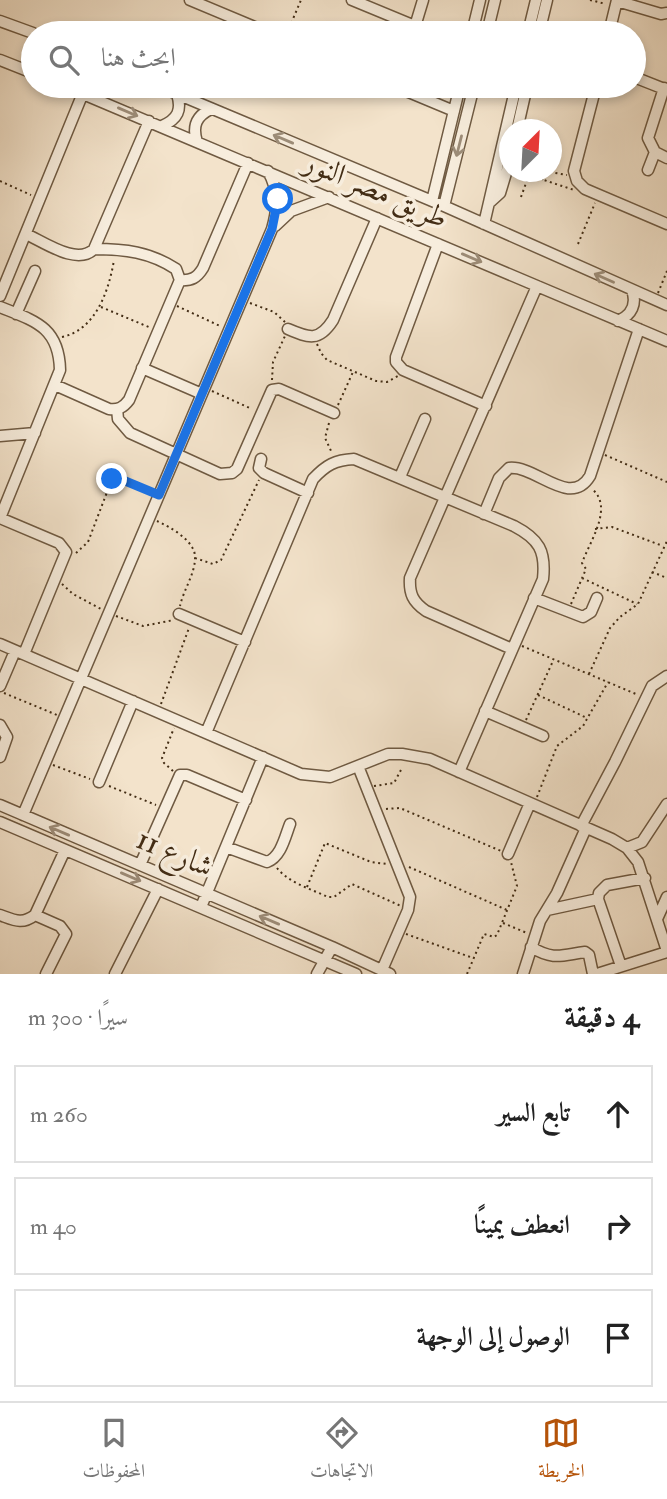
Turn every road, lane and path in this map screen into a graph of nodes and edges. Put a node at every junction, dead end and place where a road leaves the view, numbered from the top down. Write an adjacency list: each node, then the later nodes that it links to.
1 (190, 0): 13 (street)
2 (301, 0): 14 (path)
3 (352, 0): 15 (street)
4 (423, 0): 16 (street)
5 (480, 0): 17 (street)
6 (495, 0): 18 (street)
7 (536, 0): 19 (street)
8 (547, 0): 20 (street)
9 (590, 0): 10 (path)
10 (616, 3): 11 (street); 21 (street)
11 (667, 13)
12 (0, 21): 22 (street)
13 (240, 21)
14 (292, 21)
15 (395, 21)
16 (417, 21)
17 (475, 21)
18 (490, 21)
19 (531, 21)
20 (542, 21)
21 (612, 21)
22 (21, 29)
23 (0, 60): 24 (street)
24 (21, 68)
25 (646, 82): 26 (street)
26 (665, 89): 43 (street)
27 (81, 98): 57 (street)
28 (95, 98): 40 (street, طريق مصر النور, one-way to 40)
29 (178, 98): 41 (street)
30 (186, 98): 37 (street, طريق مصر النور)
31 (424, 98): 38 (street)
32 (457, 98): 38 (street)
33 (471, 98): 60 (street, one-way to 60)
34 (513, 98): 59 (street)
35 (524, 98): 39 (street)
36 (593, 98): 50 (street)
37 (211, 109): 42 (street); 58 (street, طريق مصر النور, one-way to 37)
38 (454, 111): 58 (street)
39 (520, 119)
40 (149, 121): 41 (street, طريق مصر النور); 68 (street)
41 (162, 126): 42 (street, طريق مصر النور)
42 (197, 142): 45 (street, طريق مصر النور)
43 (655, 152): 44 (street); 46 (street)
44 (667, 158)
45 (248, 163): 47 (street, طريق مصر النور); 72 (street)
46 (648, 170)
47 (268, 171): 55 (street, طريق مصر النور); 64 (street)
48 (562, 176): 50 (path)
49 (0, 181): 57 (path)
50 (577, 181): 53 (path); 54 (street)
51 (503, 182): 59 (street)
52 (526, 182): 56 (path)
53 (548, 182)
54 (598, 195): 63 (street); 67 (path)
55 (329, 197): 61 (street, طريق مصر النور); 64 (street)
56 (520, 197)
57 (40, 199): 65 (street)
58 (432, 201): 60 (street, طريق مصر النور)
59 (488, 204): 62 (street)
60 (444, 206): 62 (street, طريق مصر النور)
61 (377, 218): 66 (street, طريق مصر النور); 88 (street)
62 (484, 224): 74 (street, طريق مصر النور, one-way to 62)
63 (667, 224)
64 (272, 229): 76 (street)
65 (26, 234): 68 (street); 75 (street)
66 (438, 244): 73 (street, طريق مصر النور, one-way to 73); 92 (street)
67 (578, 244)
68 (94, 249): 69 (street)
69 (115, 249): 72 (street); 80 (path)
70 (34, 271): 82 (street)
71 (667, 271): 77 (path)
72 (180, 281): 78 (street)
73 (537, 286): 83 (street, طريق مصر النور); 96 (street)
74 (632, 290): 77 (street, طريق مصر النور); 83 (street)
75 (0, 296)
76 (243, 299): 84 (path); 86 (street)
77 (655, 300): 79 (street, طريق مصر النور)
78 (170, 302): 86 (path); 87 (street)
79 (667, 305)
80 (100, 306): 87 (path); 89 (path)
81 (0, 307): 82 (street)
82 (16, 314): 89 (street)
83 (618, 321): 85 (street, طريق مصر النور)
84 (288, 329): 88 (street); 94 (path)
85 (639, 329): 90 (street, طريق مصر النور); 103 (street)
86 (230, 330): 95 (street)
87 (158, 332): 91 (street)
88 (317, 336): 92 (path)
89 (54, 338): 93 (street)
90 (667, 341)
91 (142, 368): 95 (street); 97 (street)
92 (403, 370): 96 (street)
93 (55, 385): 97 (street); 101 (street)
94 (276, 388): 98 (street); 99 (street)
95 (204, 391): 98 (path); 104 (street)
96 (486, 406): 112 (street)
97 (117, 409): 104 (street)
98 (261, 413): 104 (street)
99 (334, 413)
100 (425, 419): 107 (street)
101 (35, 433): 102 (street); 114 (street)
102 (0, 436)
103 (598, 452): 108 (path); 109 (street)
104 (177, 455): 111 (street)
105 (261, 459): 106 (street)
106 (264, 473): 110 (street); 120 (path)
107 (400, 477): 110 (street); 112 (street)
108 (667, 482)
109 (585, 484): 113 (street); 116 (path)
110 (307, 493): 132 (street)
111 (159, 495): 115 (street); 119 (path)
112 (445, 496): 113 (street); 134 (street)
113 (484, 514): 125 (street)
114 (0, 518): 119 (street)
115 (149, 518): 120 (path); 129 (street)
116 (596, 529): 118 (path); 123 (path)
117 (667, 541): 118 (path)
118 (664, 547): 121 (path)
119 (65, 557): 122 (street)
120 (195, 558): 130 (path)
121 (652, 572): 124 (path); 127 (path)
122 (56, 578): 129 (path); 135 (street)
123 (582, 578): 127 (path); 128 (path)
124 (667, 578)
125 (534, 598): 128 (street); 134 (street)
126 (597, 598): 128 (street)
127 (638, 604): 137 (path)
128 (568, 612)
129 (109, 613): 130 (path); 139 (street)
130 (180, 614): 131 (street)
131 (192, 620): 132 (street); 146 (path)
132 (245, 642): 152 (street)
133 (0, 644): 135 (street)
134 (513, 646): 136 (path); 145 (street)
135 (20, 653): 139 (street); 141 (street)
136 (553, 659): 137 (path); 142 (path)
137 (589, 674): 140 (path)
138 (667, 676): 143 (street)
139 (81, 679): 144 (street); 148 (street)
140 (608, 682): 143 (path); 147 (path)
141 (0, 688): 148 (path)
142 (537, 695): 147 (path); 151 (path)
143 (645, 698): 170 (street)
144 (133, 701): 146 (street); 160 (street)
145 (485, 711): 151 (street); 158 (street)
146 (158, 712): 149 (street)
147 (588, 718): 163 (path)
148 (64, 719): 167 (street)
149 (177, 720): 152 (street); 159 (path)
150 (0, 725): 154 (street)
151 (523, 727): 153 (street)
152 (206, 733): 155 (street)
153 (543, 736)
154 (0, 757)
155 (263, 757): 156 (street); 162 (street)
156 (358, 766): 158 (street); 161 (street)
157 (402, 768): 161 (path)
158 (459, 772): 163 (street)
159 (180, 775): 162 (street); 177 (street)
160 (99, 782)
161 (366, 788): 166 (street)
162 (246, 800): 171 (street)
163 (532, 804): 170 (street); 174 (street)
164 (667, 804): 172 (street)
165 (0, 805): 167 (street, شارع 11)
166 (376, 812): 174 (path); 176 (street)
167 (23, 815): 177 (street, شارع 11, one-way to 167)
168 (0, 822): 173 (street, شارع 11)
169 (290, 824): 175 (street)
170 (584, 827): 172 (street); 187 (street)
171 (226, 847): 175 (street); 181 (street)
172 (626, 848): 178 (street)
173 (65, 850): 180 (street, شارع 11, one-way to 180); 189 (street)
174 (508, 854): 186 (path)
175 (273, 860): 179 (path)
176 (396, 862): 179 (path); 185 (street); 186 (path)
177 (140, 865): 181 (street, شارع 11)
178 (645, 878): 183 (street); 190 (street)
179 (307, 887): 185 (path)
180 (158, 889): 184 (street, شارع 11); 201 (street)
181 (207, 893): 184 (street); 194 (street, شارع 11, one-way to 181)
182 (667, 897): 190 (street)
183 (598, 899): 187 (street); 198 (street)
184 (201, 907): 197 (street, شارع 11)
185 (408, 910): 192 (street)
186 (508, 910): 191 (path)
187 (547, 910): 193 (street)
188 (0, 915): 189 (street)
189 (35, 915): 200 (street)
190 (657, 919): 195 (street)
191 (502, 922): 193 (path); 196 (path)
192 (399, 931): 196 (path); 199 (street)
193 (533, 942): 205 (street); 206 (street)
194 (332, 947): 197 (street); 199 (street, شارع 11)
195 (667, 951): 198 (street)
196 (473, 958): 204 (path)
197 (325, 960): 202 (street); 203 (street, شارع 11)
198 (621, 967): 206 (street)
199 (386, 972)
200 (46, 974)
201 (115, 974)
202 (317, 974)
203 (356, 974)
204 (467, 974)
205 (523, 974)
206 (595, 974)

